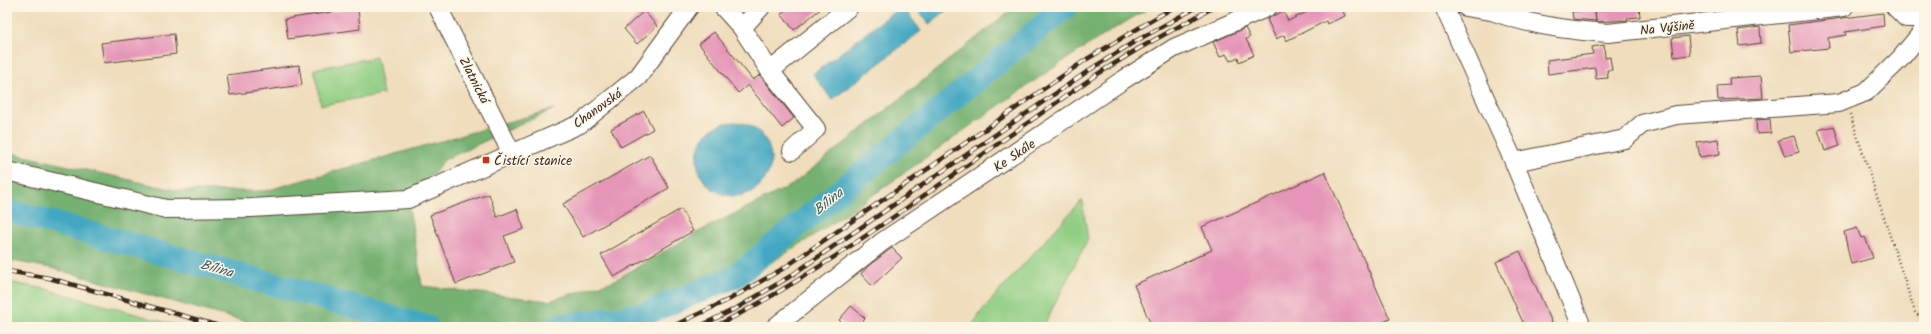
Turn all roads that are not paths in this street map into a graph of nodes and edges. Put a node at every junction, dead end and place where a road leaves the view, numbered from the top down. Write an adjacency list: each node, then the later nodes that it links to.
1 (438, 7): 17 (street, Zlatnická)
2 (689, 7): 17 (street, Chanovská)
3 (723, 7): 13 (street)
4 (762, 7): 13 (street)
5 (849, 7): 15 (street)
6 (1268, 7): 20 (street, Ke Skále)
7 (1444, 7): 18 (street)
8 (1466, 7): 11 (street)
9 (1844, 7): 11 (street, Na Výšině)
10 (1895, 7): 12 (street)
11 (1498, 9)
12 (1924, 18)
13 (742, 28): 15 (street)
14 (1924, 30): 18 (street)
15 (770, 72): 16 (street)
16 (792, 151)
17 (512, 154): 19 (street, Chanovská)
18 (1514, 162): 21 (street)
19 (7, 171)
20 (775, 327)
21 (1582, 327)

